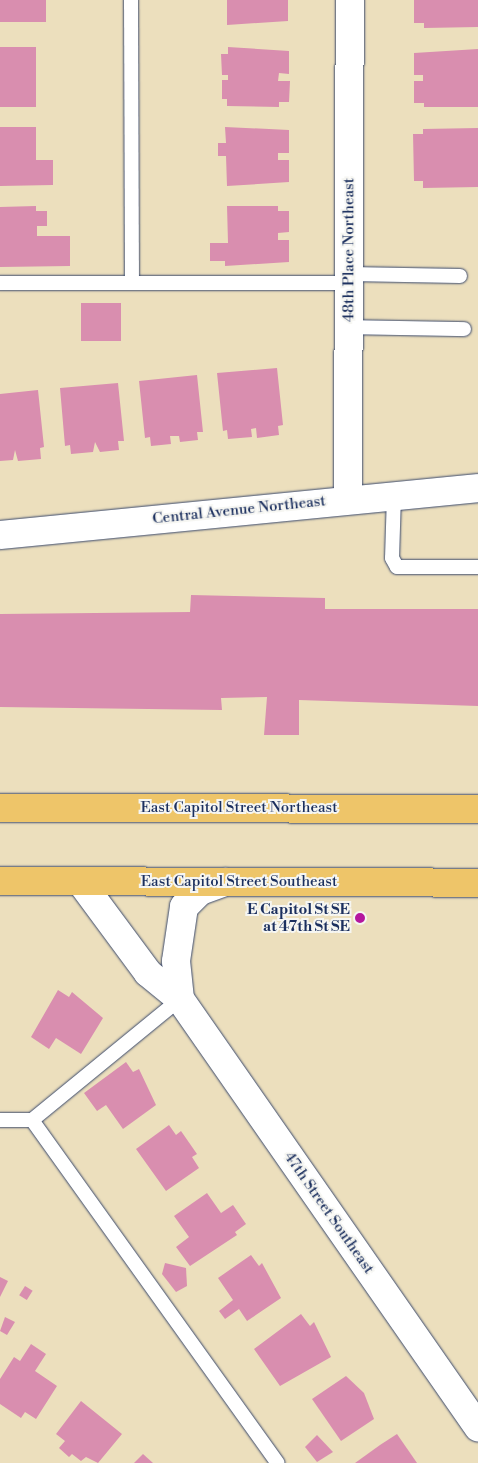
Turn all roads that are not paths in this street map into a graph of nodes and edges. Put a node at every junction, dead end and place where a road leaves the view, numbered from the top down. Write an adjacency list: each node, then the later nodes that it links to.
1 (132, 0): 6 (lane)
2 (350, 0): 4 (street, 48th Place Northeast)
3 (460, 276): 4 (lane)
4 (349, 278): 6 (lane); 7 (street, 48th Place Northeast)
5 (0, 282): 6 (lane)
6 (132, 282)
7 (349, 327): 8 (lane); 11 (street, 48th Place Northeast)
8 (464, 329)
9 (478, 488): 10 (street, Central Avenue Northeast)
10 (394, 495): 11 (street, Central Avenue Northeast); 13 (lane)
11 (348, 499): 12 (street, Central Avenue Northeast)
12 (0, 535)
13 (478, 567)
14 (0, 808): 15 (main road, East Capitol Street Northeast)
15 (478, 809)
16 (0, 881): 17 (main road, East Capitol Street Southeast)
17 (80, 881): 18 (main road, East Capitol Street Southeast); 20 (street, 47th Street Southeast)
18 (225, 882): 19 (main road, East Capitol Street Southeast); 20 (street, 47th Street Southeast)
19 (478, 883)
20 (180, 998): 22 (lane); 23 (street, 47th Street Southeast)
21 (0, 1120): 22 (lane)
22 (32, 1120): 24 (lane)
23 (478, 1427)
24 (278, 1463)

